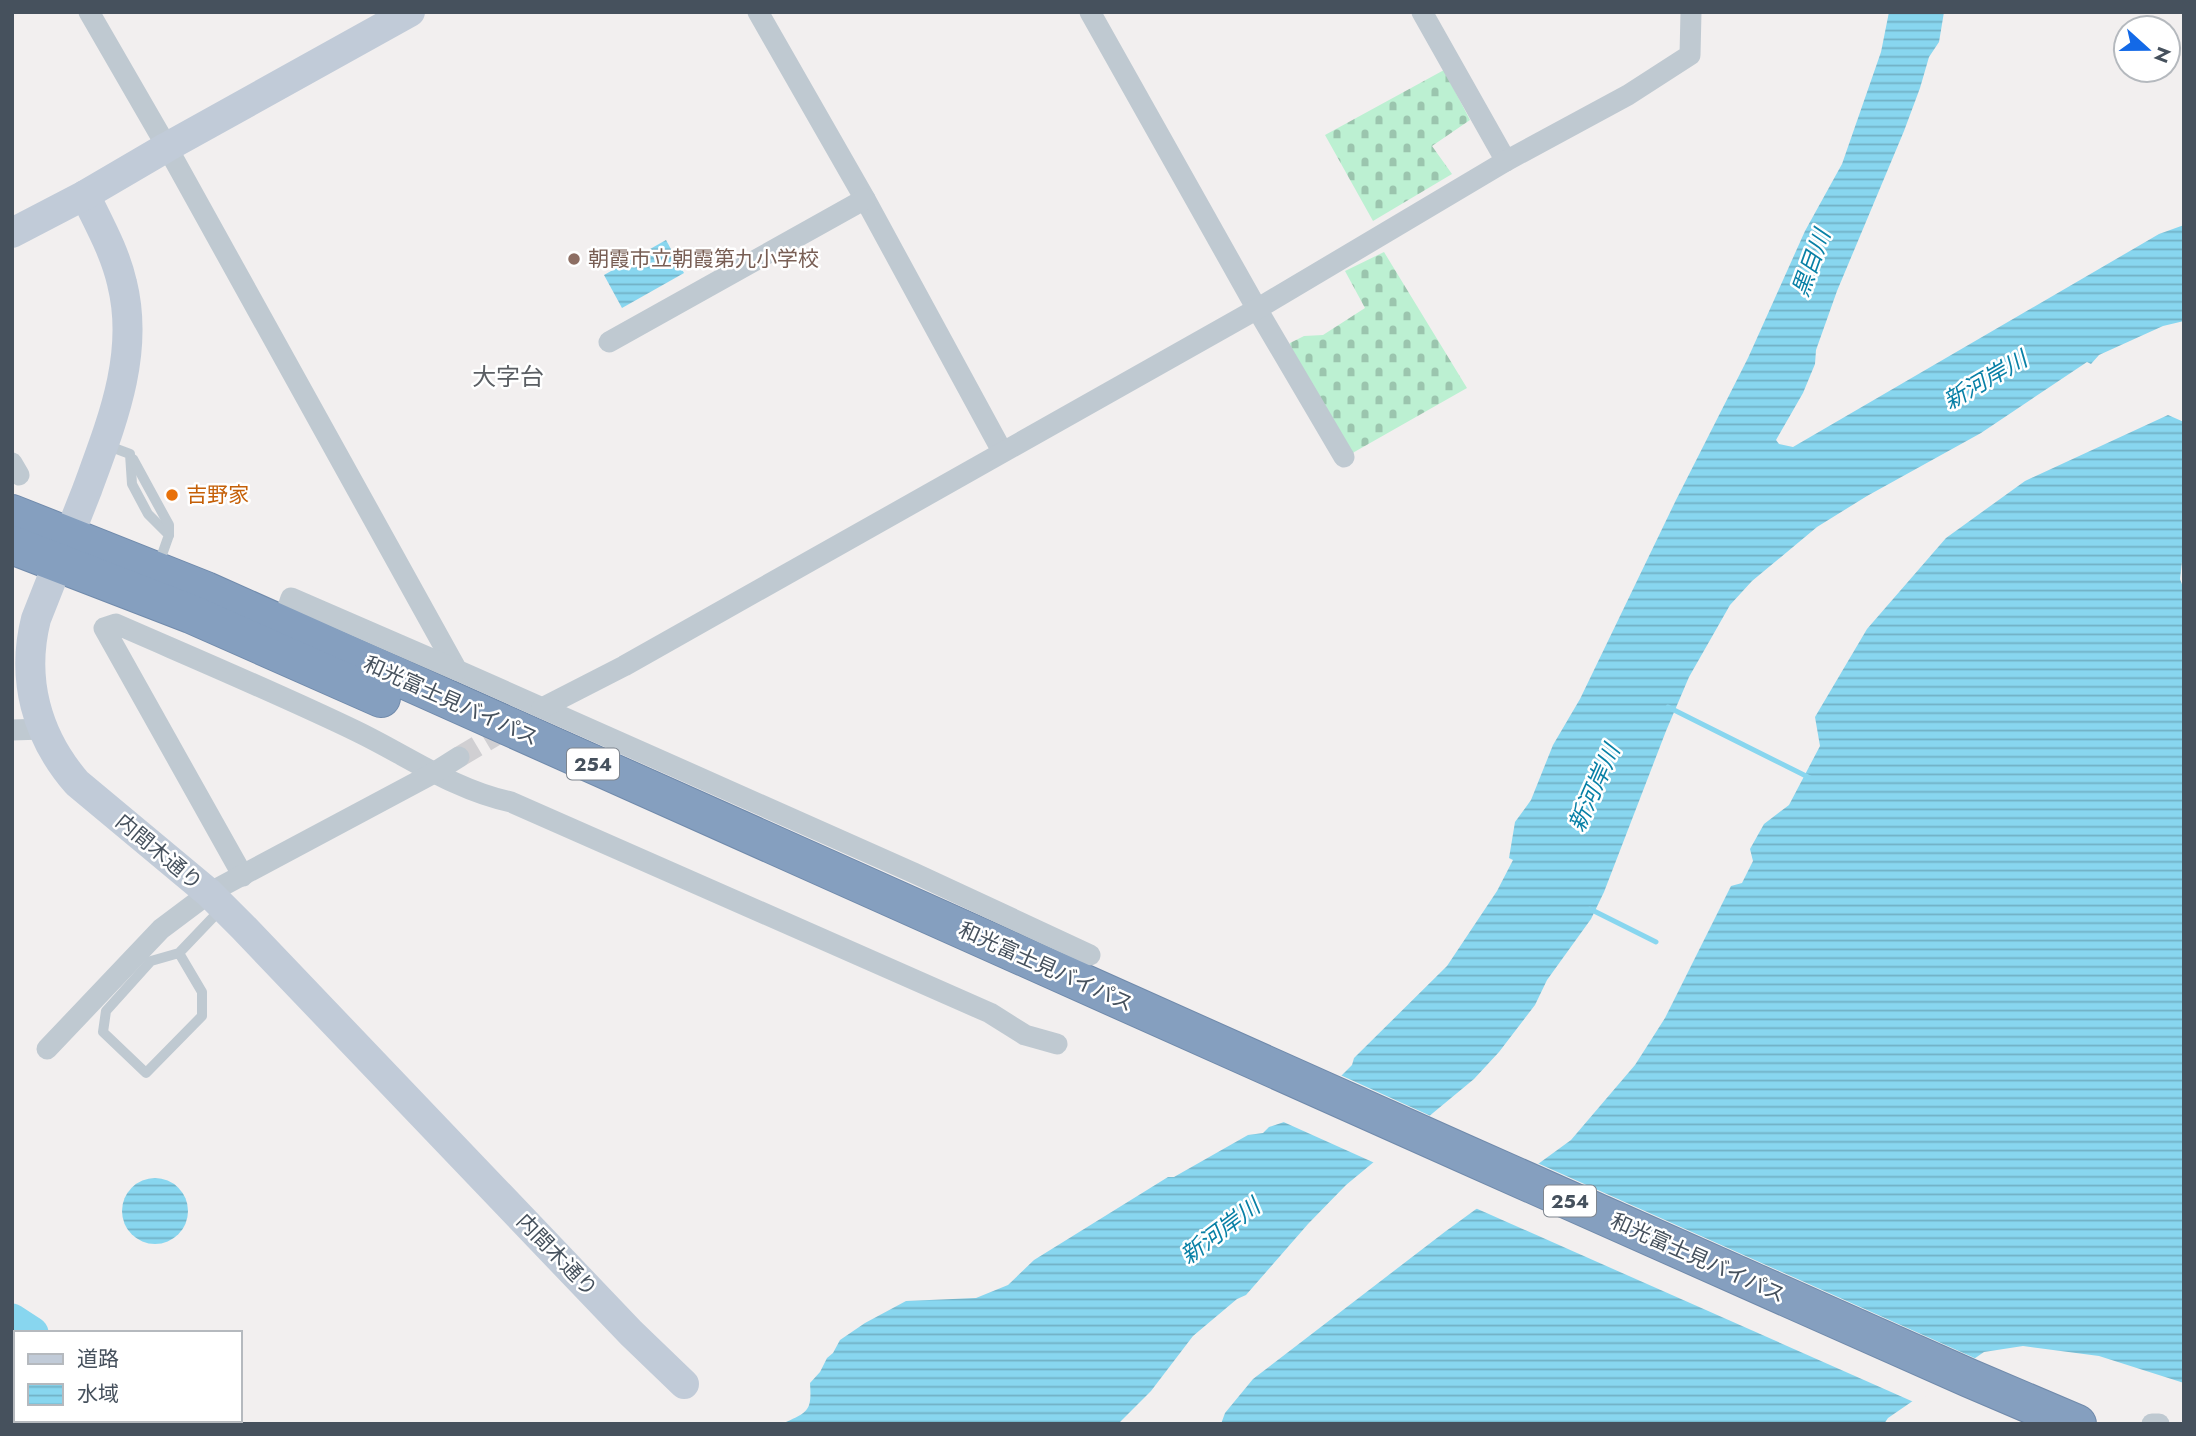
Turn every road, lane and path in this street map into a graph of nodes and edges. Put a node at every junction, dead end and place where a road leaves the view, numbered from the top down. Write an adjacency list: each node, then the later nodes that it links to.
1 (89, 12): 7 (street)
2 (410, 12): 7 (street)
3 (758, 12): 10 (street)
4 (1090, 12): 12 (street)
5 (1422, 12): 8 (street)
6 (1691, 12): 8 (street)
7 (167, 147): 9 (street); 22 (street)
8 (1506, 161): 12 (street)
9 (85, 195): 11 (street); 14 (street, 内間木通り)
10 (865, 199): 13 (street); 15 (street)
11 (12, 233)
12 (1257, 309): 15 (street); 16 (street)
13 (609, 342)
14 (117, 449): 19 (street, 内間木通り); 20 (lane)
15 (1002, 451): 23 (street)
16 (1344, 457)
17 (12, 514): 19 (highway, 和光富士見バイパス / 254)
18 (12, 545): 19 (highway, 和光富士見バイパス / 254)
19 (64, 548): 20 (highway, 和光富士見バイパス / 254); 24 (street, 内間木通り); 32 (highway, 和光富士見バイパス / 254)
20 (163, 552): 21 (highway, 和光富士見バイパス / 254)
21 (282, 625): 22 (street); 32 (highway, 和光富士見バイパス / 254)
22 (457, 670): 23 (street)
23 (542, 708): 31 (street)
24 (43, 729): 25 (street); 29 (street, 内間木通り)
25 (12, 730)
26 (459, 757): 27 (street)
27 (432, 774): 28 (street); 28 (street); 33 (street)
28 (243, 876): 29 (street)
29 (216, 900): 30 (lane); 34 (street); 35 (street, 内間木通り)
30 (179, 953): 30 (lane)
31 (1090, 955)
32 (1158, 1030): 36 (highway, 和光富士見バイパス / 254)
33 (1057, 1044)
34 (47, 1049)
35 (679, 1378)
36 (1956, 1385): 37 (highway, 和光富士見バイパス / 254); 38 (highway, 和光富士見バイパス / 254)
37 (2014, 1424)
38 (2077, 1424)
39 (2152, 1424): 40 (street)
40 (2159, 1424)

